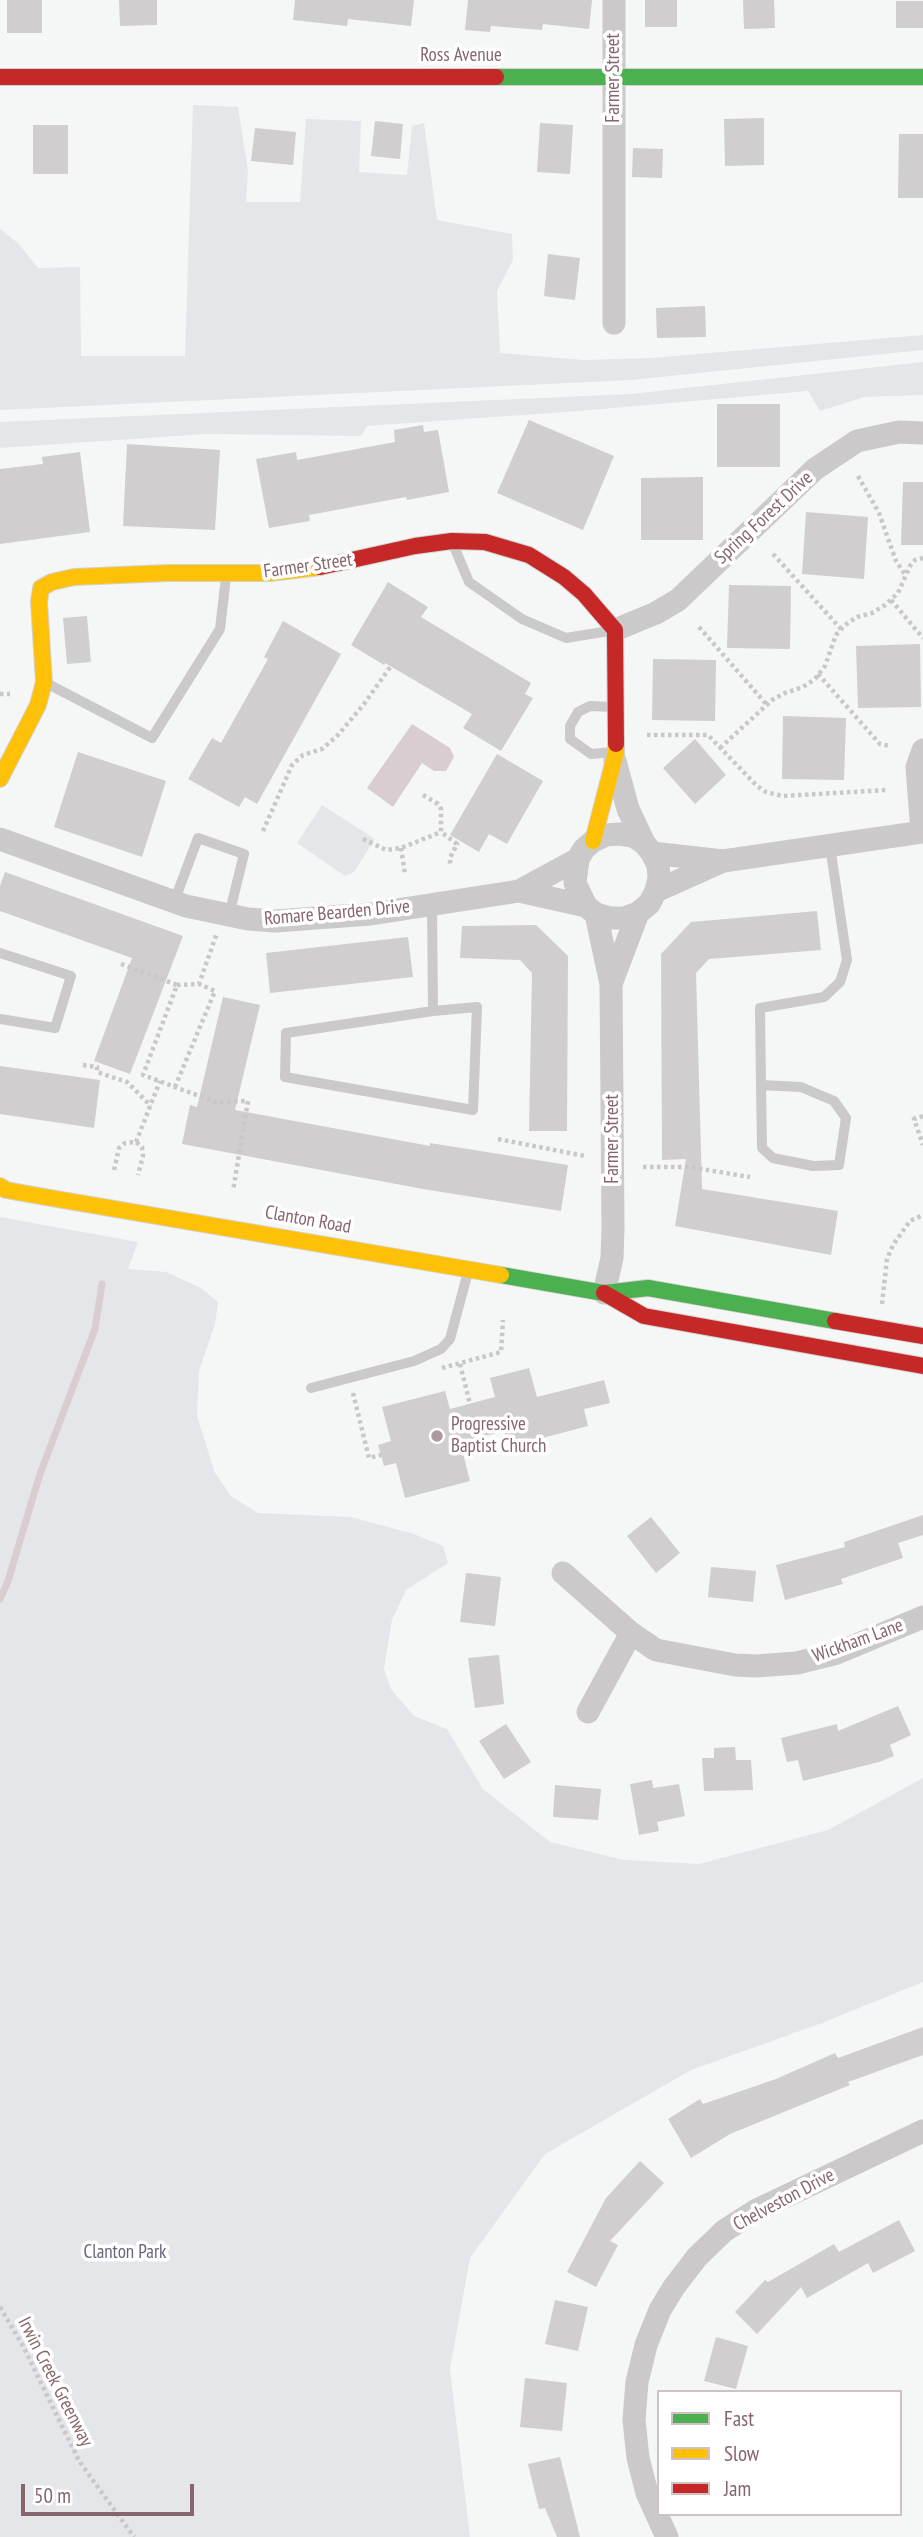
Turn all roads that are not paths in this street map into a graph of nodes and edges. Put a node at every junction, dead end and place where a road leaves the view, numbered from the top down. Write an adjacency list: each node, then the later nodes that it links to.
1 (614, 0): 3 (street, Farmer Street)
2 (0, 77): 3 (street, Ross Avenue)
3 (614, 77): 4 (street, Ross Avenue); 5 (street, Farmer Street)
4 (923, 77)
5 (614, 323)
6 (923, 433): 9 (street, Spring Forest Drive)
7 (452, 541): 8 (street, Farmer Street); 9 (street, Farmer Street); 9 (lane)
8 (226, 574): 10 (street, Farmer Street); 10 (lane)
9 (615, 630): 11 (street)
10 (44, 682): 14 (street, Farmer Street)
11 (616, 708): 13 (street); 13 (lane)
12 (923, 750): 15 (street)
13 (615, 756): 17 (street); 19 (street)
14 (0, 779)
15 (922, 832): 18 (street)
16 (0, 839): 24 (street, Romare Bearden Drive)
17 (593, 841): 19 (street); 20 (street)
18 (830, 846): 21 (street); 33 (lane)
19 (648, 848): 21 (street); 23 (street)
20 (578, 859): 22 (street, Romare Bearden Drive); 26 (street)
21 (723, 860): 23 (street)
22 (519, 891): 25 (street, Romare Bearden Drive); 26 (street, Romare Bearden Drive)
23 (656, 891): 27 (street)
24 (174, 902): 28 (street, Romare Bearden Drive); 28 (lane)
25 (432, 904): 28 (street, Romare Bearden Drive); 31 (lane)
26 (591, 909): 27 (street); 30 (street, Farmer Street)
27 (638, 914): 30 (street, Farmer Street)
28 (224, 921)
29 (0, 953): 32 (lane)
30 (611, 984): 36 (street, Farmer Street)
31 (433, 1011): 31 (lane)
32 (0, 1018)
33 (761, 1085): 33 (lane)
34 (2, 1189): 35 (street, Clanton Road)
35 (469, 1270): 36 (street, Clanton Road); 39 (lane)
36 (604, 1293): 37 (street, Clanton Road); 38 (street, Clanton Road)
37 (923, 1336)
38 (923, 1366)
39 (311, 1388)
40 (563, 1573): 42 (street, Wickham Lane)
41 (923, 1616): 42 (street, Wickham Lane)
42 (631, 1633): 43 (street)
43 (587, 1712)
44 (923, 2131): 45 (street, Chelveston Drive)
45 (657, 2514)
46 (658, 2516): 47 (street, Chelveston Drive)
47 (667, 2537)

